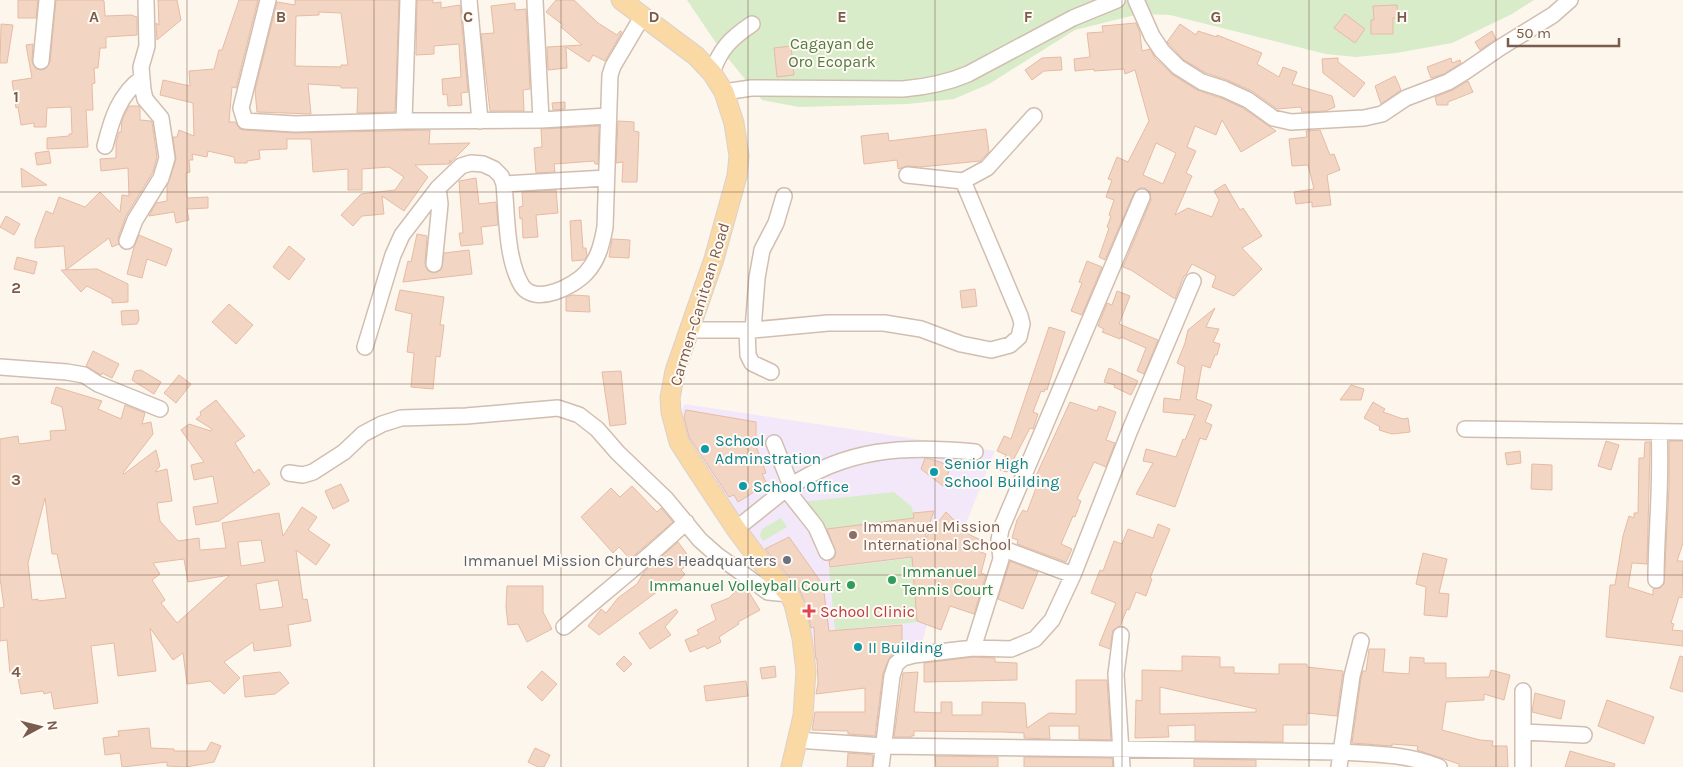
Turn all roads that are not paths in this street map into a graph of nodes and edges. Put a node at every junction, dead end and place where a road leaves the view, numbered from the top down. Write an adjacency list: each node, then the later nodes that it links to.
1 (47, 0): 13 (street)
2 (146, 0): 15 (street)
3 (268, 0): 20 (street)
4 (408, 0): 20 (street)
5 (469, 0): 21 (street)
6 (531, 0): 19 (street)
7 (621, 0): 11 (main road, Carmen-Canitoan Road)
8 (1117, 0): 16 (street)
9 (1136, 0): 10 (street)
10 (1570, 0)
11 (642, 17): 14 (main road, Carmen-Canitoan Road); 17 (street)
12 (752, 24): 14 (street)
13 (41, 61)
14 (712, 73): 16 (main road, Carmen-Canitoan Road)
15 (142, 78): 22 (street); 30 (street)
16 (724, 92): 33 (main road, Carmen-Canitoan Road)
17 (608, 116): 19 (street); 24 (street)
18 (1034, 116): 25 (street)
19 (540, 120): 21 (street)
20 (404, 121): 21 (street)
21 (480, 121)
22 (105, 146)
23 (906, 175): 25 (street)
24 (606, 178): 26 (street); 26 (street)
25 (963, 181): 34 (street)
26 (504, 184): 27 (street)
27 (438, 188): 31 (street); 35 (street)
28 (784, 196): 34 (street)
29 (1142, 196): 48 (street)
30 (128, 242)
31 (434, 264)
32 (1193, 281): 50 (street)
33 (688, 330): 34 (street); 47 (main road, Carmen-Canitoan Road)
34 (750, 330): 37 (street)
35 (366, 347)
36 (0, 367): 38 (street)
37 (771, 372)
38 (160, 409)
39 (1465, 429): 40 (street)
40 (1659, 432): 41 (street); 51 (street)
41 (1683, 432)
42 (774, 443): 45 (street)
43 (974, 452): 45 (street)
44 (289, 472): 46 (street)
45 (789, 487): 47 (street); 49 (street)
46 (686, 522): 52 (street); 53 (street)
47 (736, 529): 52 (main road, Carmen-Canitoan Road)
48 (1001, 548): 50 (street); 56 (street)
49 (827, 552)
50 (1072, 575): 56 (street)
51 (1656, 580)
52 (789, 594): 60 (main road, Carmen-Canitoan Road)
53 (564, 627)
54 (1121, 635): 62 (street)
55 (1362, 640): 63 (street)
56 (973, 648): 61 (street)
57 (1523, 691): 58 (street)
58 (1523, 732): 59 (street); 68 (street)
59 (1584, 735)
60 (797, 740): 61 (street); 64 (main road, Carmen-Canitoan Road)
61 (883, 746): 62 (street); 65 (street)
62 (1121, 750): 63 (street); 66 (street)
63 (1340, 759): 67 (street)
64 (791, 767)
65 (881, 767)
66 (1122, 767)
67 (1440, 767)
68 (1523, 767)

